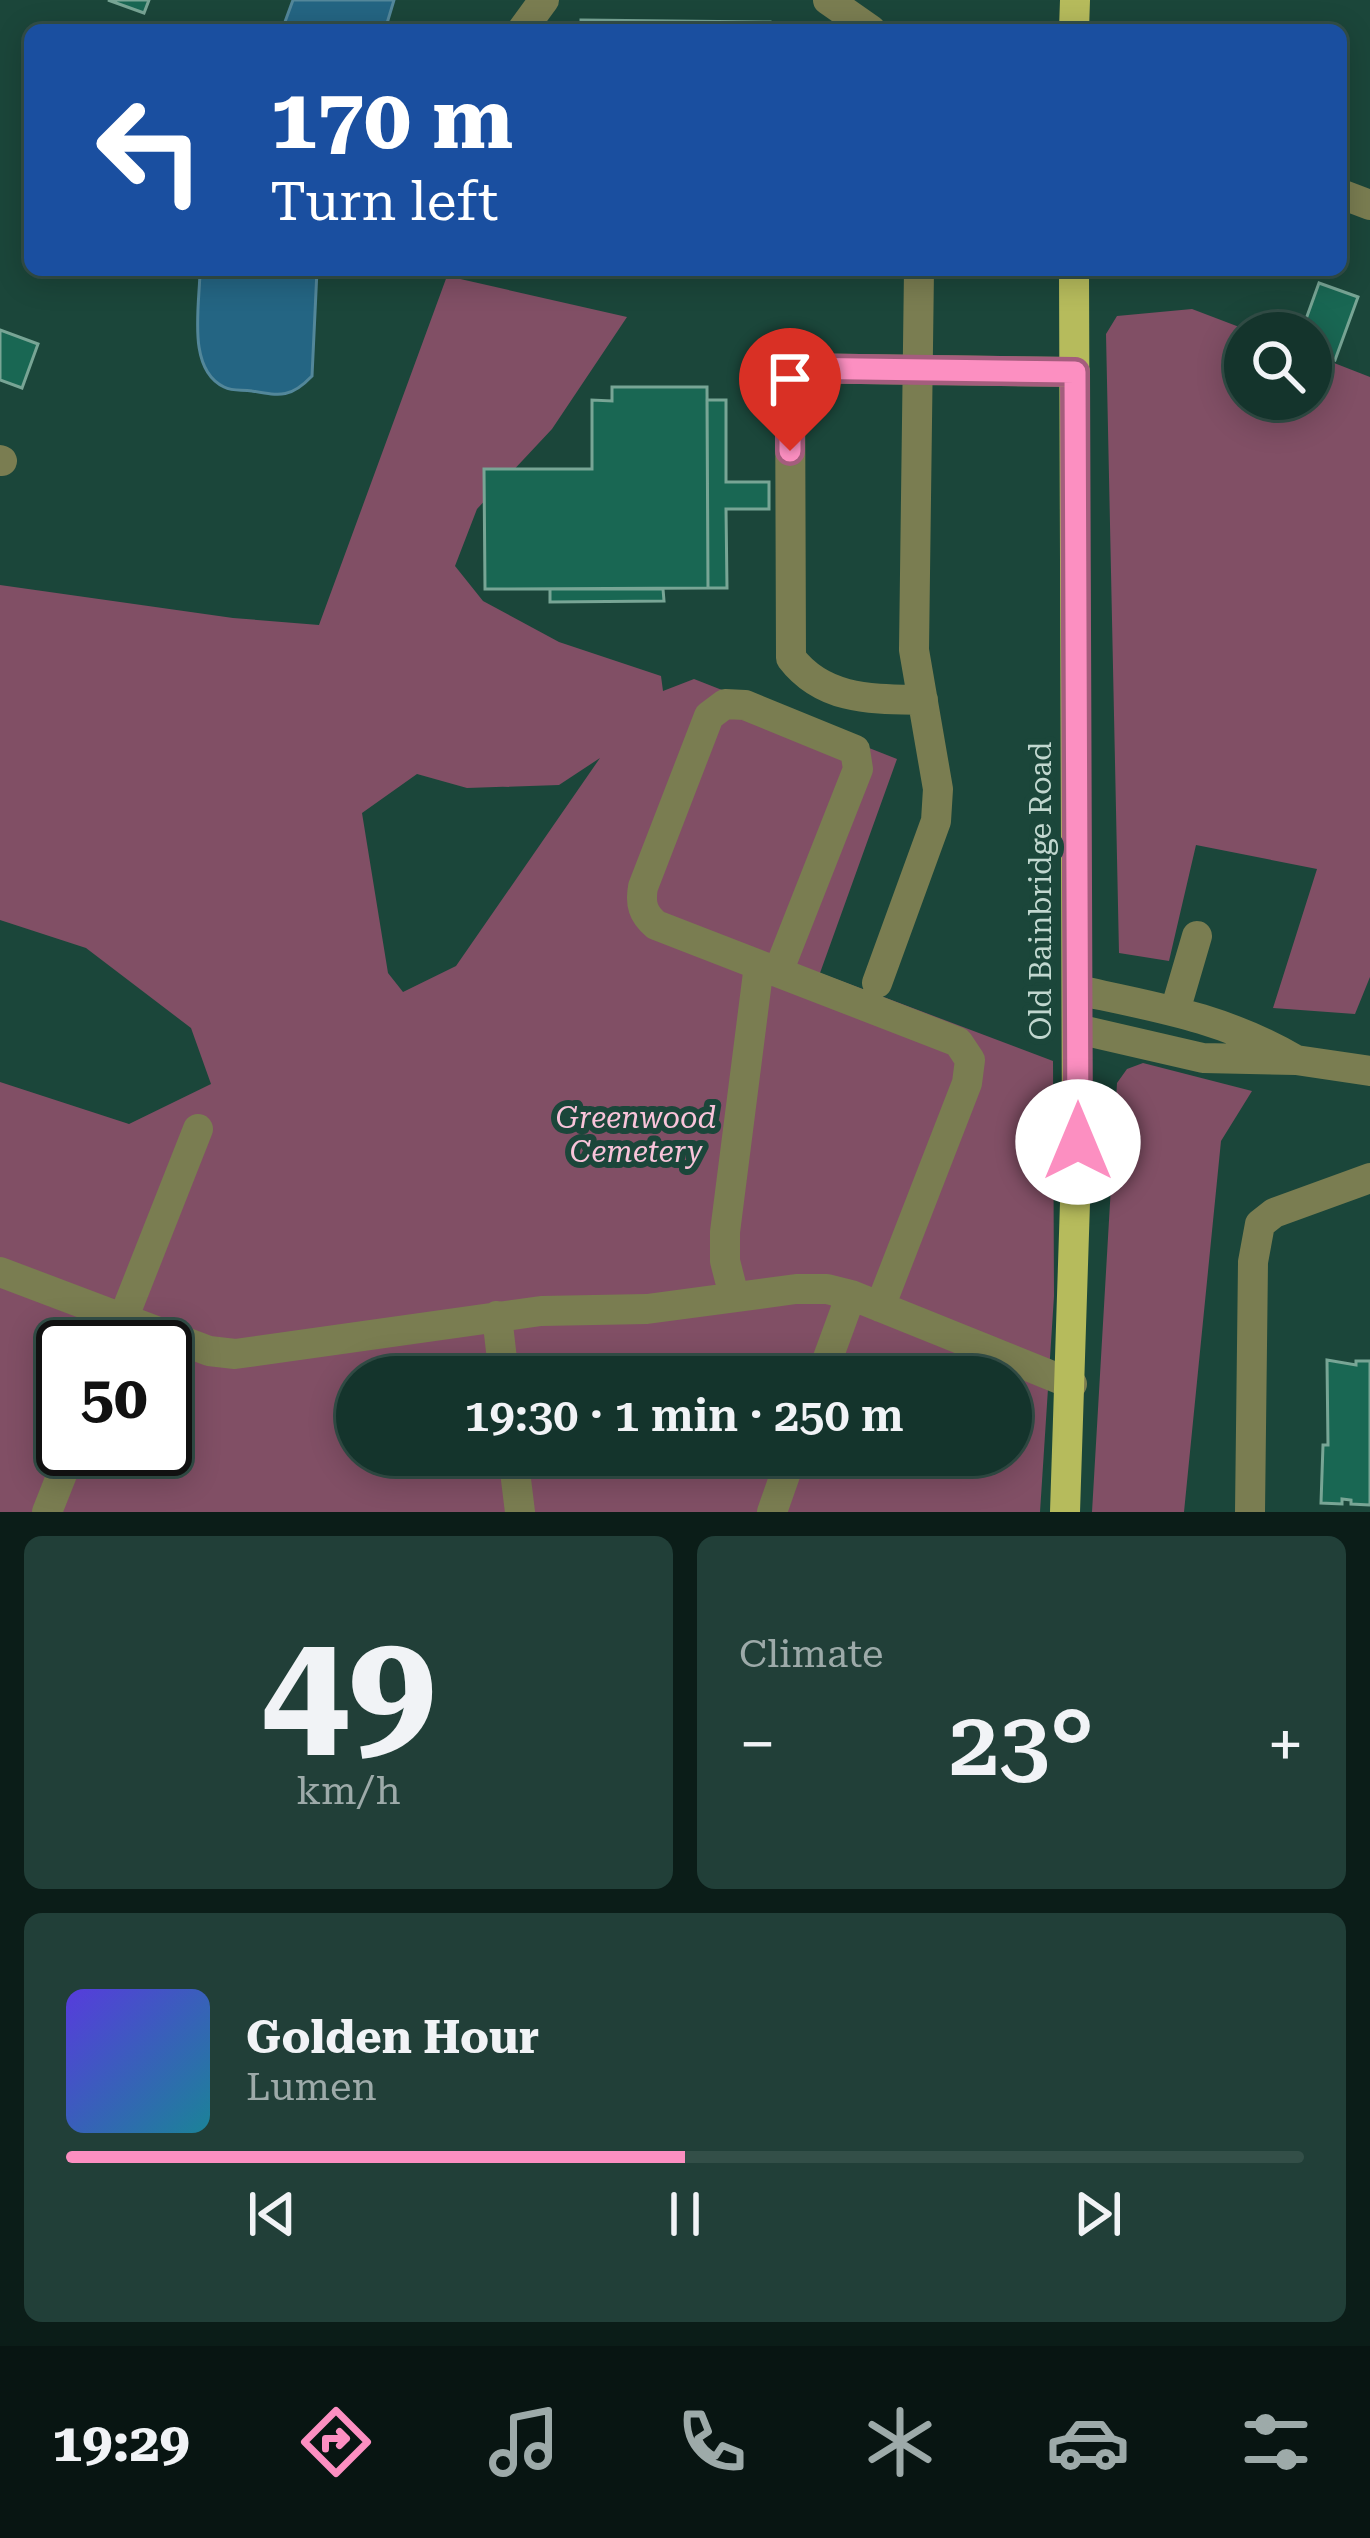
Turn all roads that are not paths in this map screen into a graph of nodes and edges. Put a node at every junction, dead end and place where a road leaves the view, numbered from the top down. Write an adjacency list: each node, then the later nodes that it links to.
1 (919, 276): 3 (street)
2 (1075, 276): 4 (main road, Old Bainbridge Road)
3 (920, 370): 4 (street); 5 (street); 5 (street)
4 (1075, 372): 9 (main road, Old Bainbridge Road)
5 (923, 700): 8 (street)
6 (1197, 936): 10 (street)
7 (769, 969): 7 (street); 17 (street); 18 (street)
8 (877, 983)
9 (1077, 990): 10 (street); 11 (main road, Old Bainbridge Road)
10 (1175, 1011): 12 (street)
11 (1077, 1029): 12 (street); 25 (main road, Old Bainbridge Road)
12 (1296, 1060): 13 (street)
13 (1370, 1071)
14 (199, 1129): 21 (street)
15 (1370, 1178): 33 (street)
16 (0, 1271): 20 (street)
17 (734, 1296): 18 (street); 19 (street)
18 (866, 1301): 24 (street); 25 (street)
19 (497, 1316): 22 (street); 23 (street)
20 (93, 1320)
21 (123, 1320)
22 (192, 1348)
23 (502, 1356)
24 (833, 1356)
25 (1072, 1384): 32 (main road, Old Bainbridge Road)
26 (61, 1476): 29 (street)
27 (516, 1476): 30 (street)
28 (785, 1476): 31 (street)
29 (47, 1512)
30 (520, 1512)
31 (772, 1512)
32 (1065, 1512)
33 (1250, 1512)

